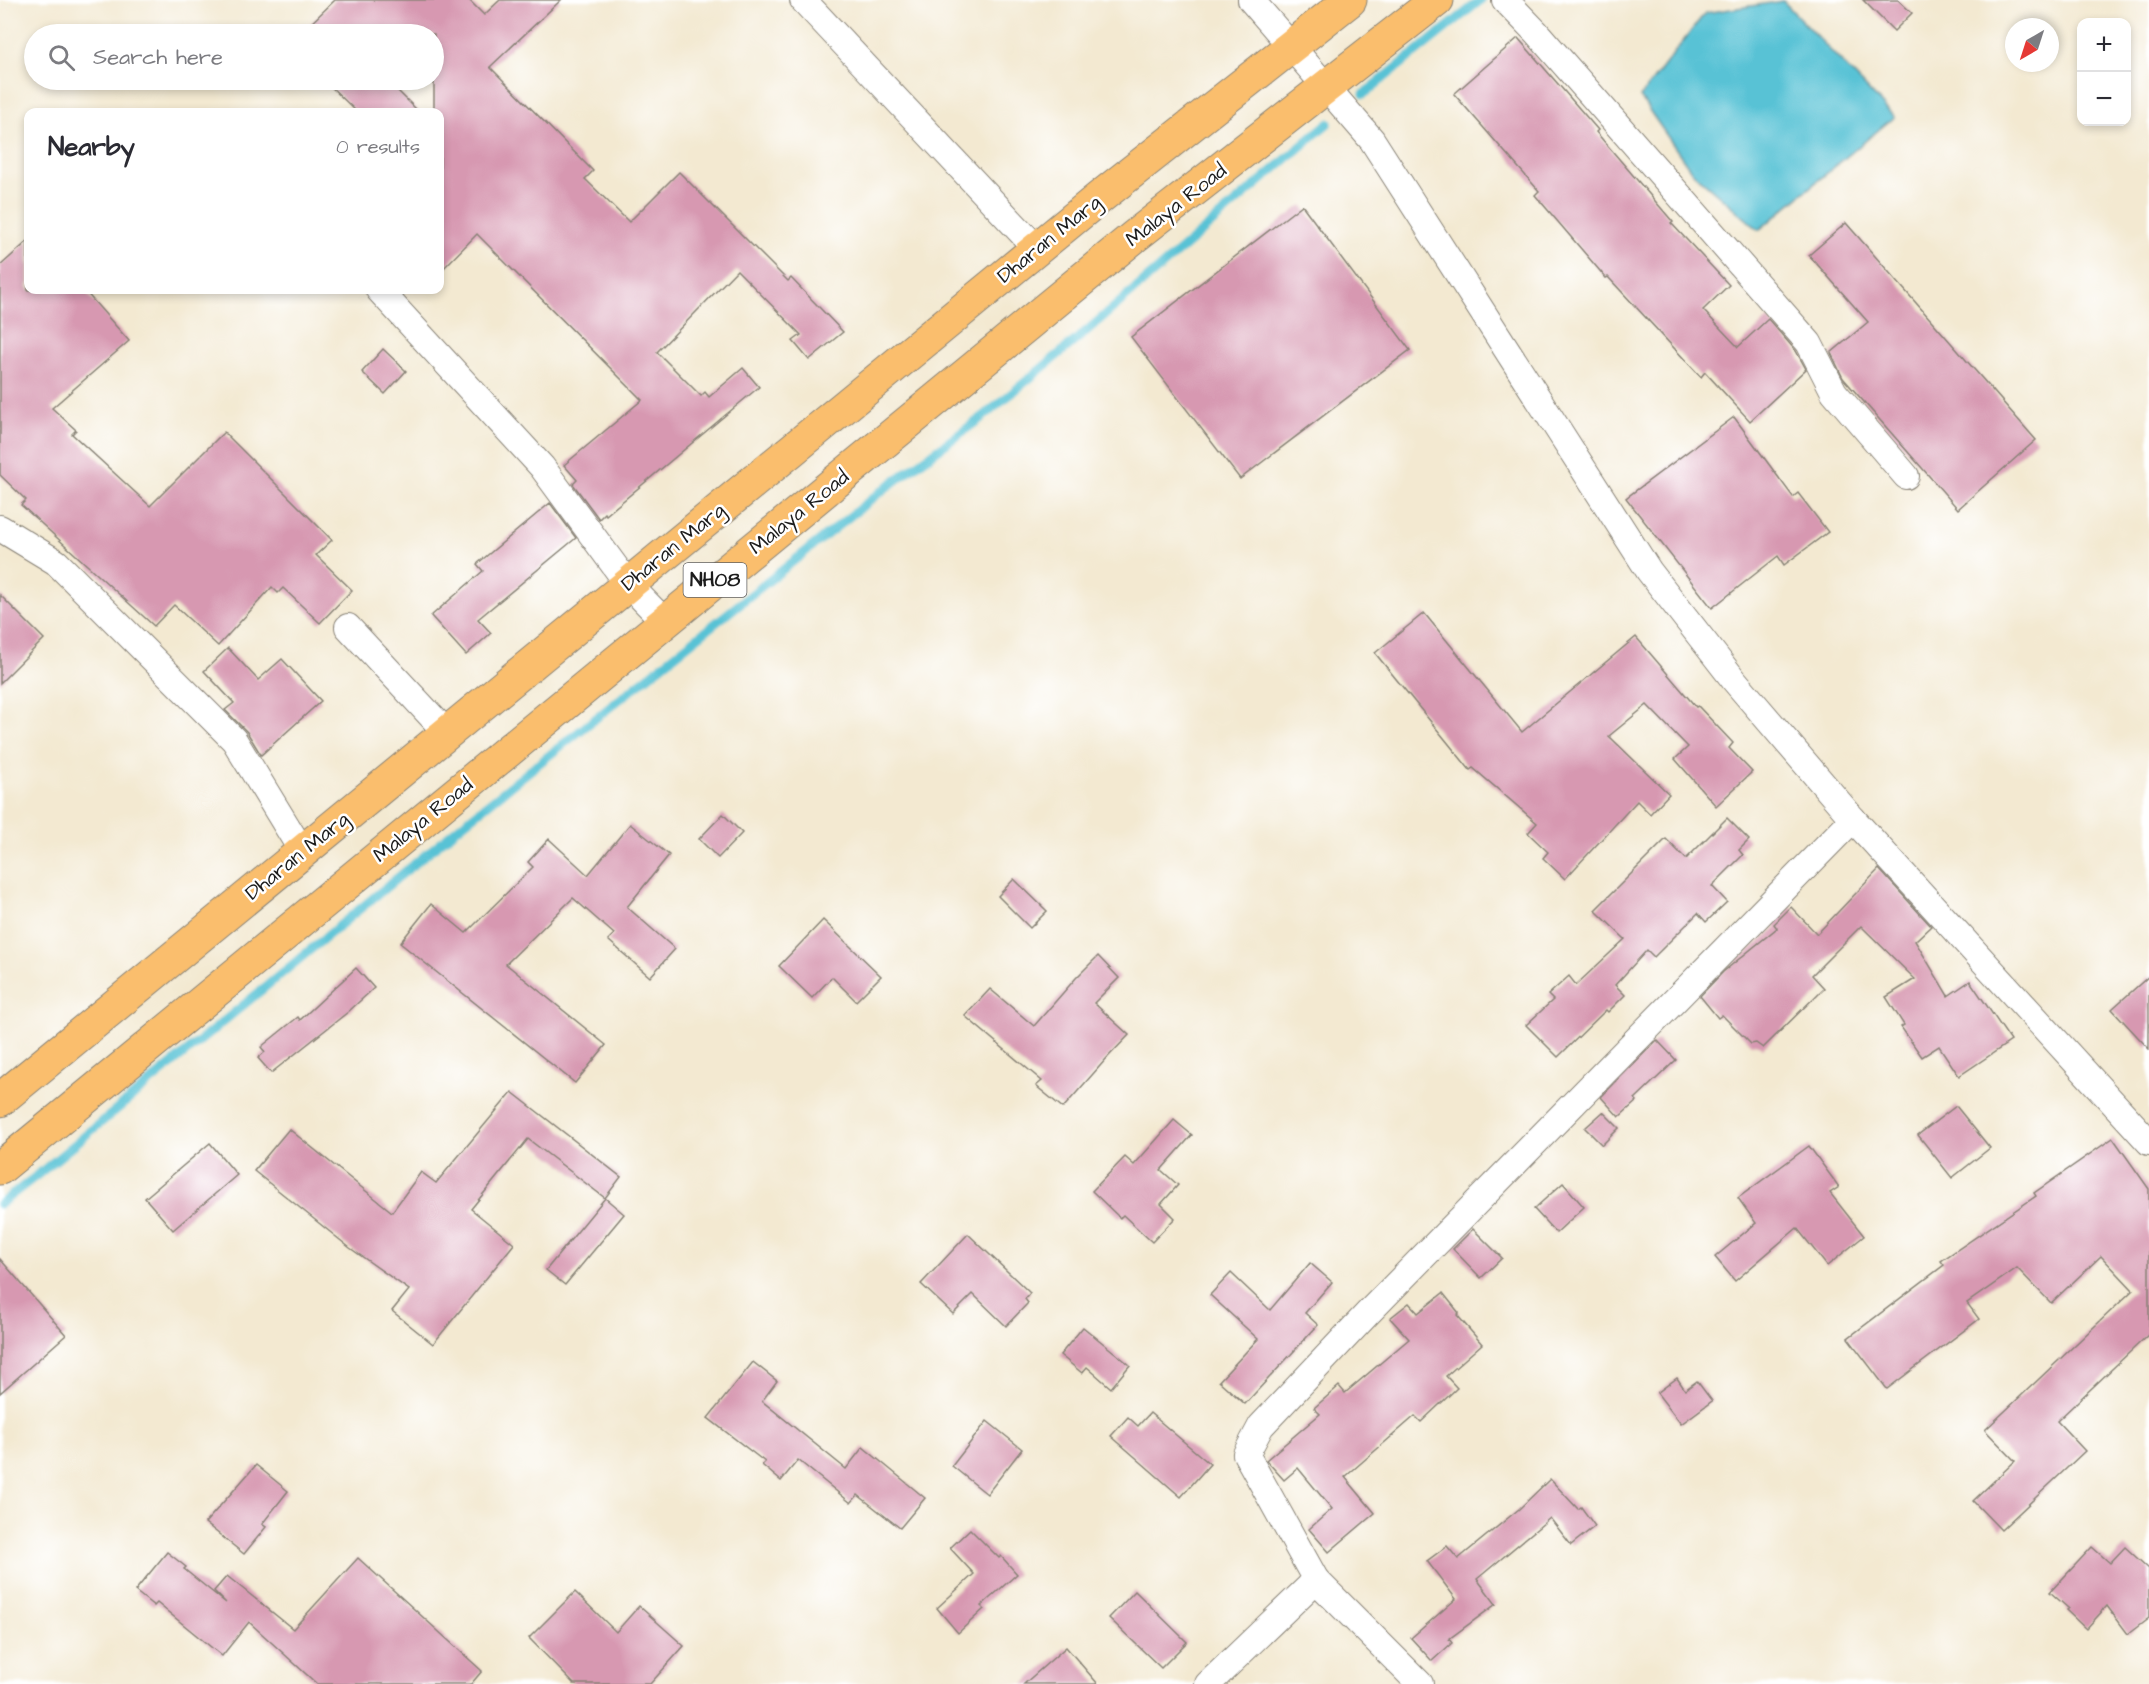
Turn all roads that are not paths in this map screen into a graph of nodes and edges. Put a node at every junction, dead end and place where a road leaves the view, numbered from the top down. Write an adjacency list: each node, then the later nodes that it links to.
1 (803, 0): 8 (street)
2 (1251, 0): 6 (street)
3 (1350, 0): 6 (main road, Dharan Marg / NH08)
4 (1437, 0): 7 (main road, Malaya Road / NH08)
5 (1505, 0): 10 (street)
6 (1292, 45): 7 (street); 8 (main road, Dharan Marg / NH08)
7 (1326, 87): 13 (main road, Malaya Road / NH08); 16 (street)
8 (1037, 249): 12 (main road, Dharan Marg / NH08)
9 (383, 294): 12 (street)
10 (1906, 476)
11 (0, 528): 17 (street)
12 (628, 584): 13 (street); 15 (main road, Dharan Marg / NH08)
13 (665, 622): 20 (main road, Malaya Road / NH08)
14 (348, 627): 15 (street)
15 (447, 733): 17 (main road, Dharan Marg / NH08)
16 (1853, 819): 19 (street); 21 (street)
17 (302, 851): 18 (main road, Dharan Marg / NH08)
18 (0, 1100)
19 (2149, 1142)
20 (0, 1167)
21 (1316, 1580): 22 (street); 23 (street)
22 (1208, 1684)
23 (1420, 1684)

